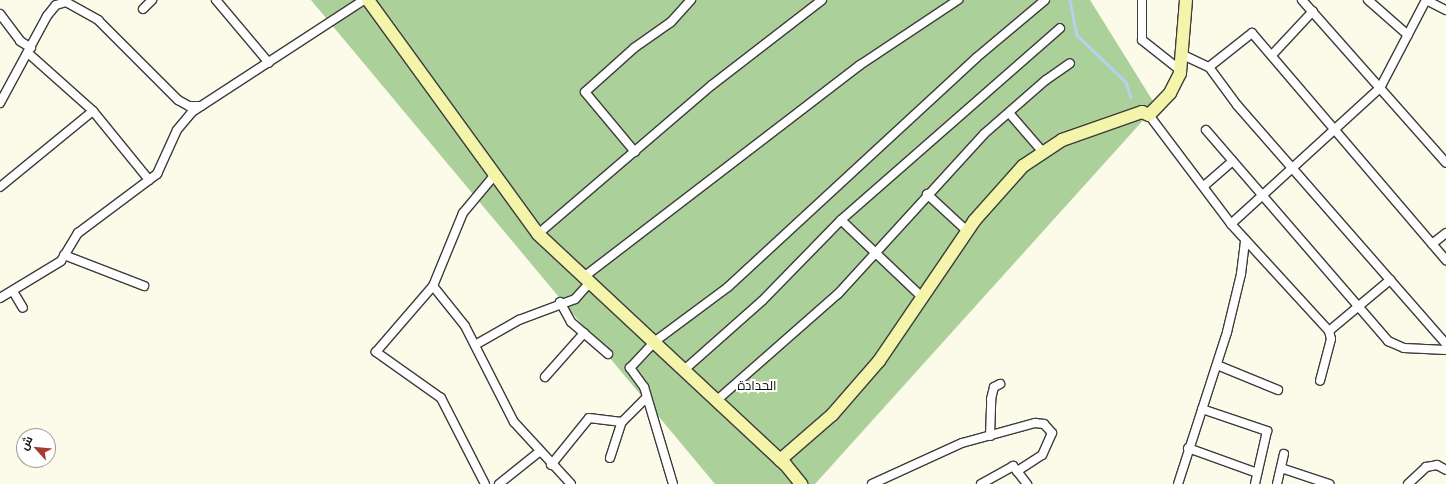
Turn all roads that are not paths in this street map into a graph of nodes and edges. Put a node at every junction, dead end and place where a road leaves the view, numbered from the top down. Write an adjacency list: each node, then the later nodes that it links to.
1 (152, 0): 14 (street)
2 (216, 0): 23 (street)
3 (364, 0): 23 (street)
4 (368, 0): 40 (main road)
5 (691, 0): 36 (street)
6 (822, 0): 36 (street)
7 (958, 0): 56 (street)
8 (1045, 0): 68 (street)
9 (1142, 0): 26 (street)
10 (1186, 0): 22 (main road)
11 (1302, 0): 16 (street)
12 (1368, 0): 19 (street)
13 (1426, 0): 15 (street); 19 (street)
14 (143, 9)
15 (1446, 10)
16 (1313, 11): 21 (street); 27 (street)
17 (0, 14): 20 (street)
18 (1060, 28): 46 (street)
19 (1408, 35): 27 (street)
20 (29, 51): 28 (street); 29 (street); 30 (street)
21 (1272, 54): 25 (street); 33 (street)
22 (1182, 55): 25 (street); 26 (main road)
23 (269, 63): 29 (street)
24 (1070, 64): 31 (street)
25 (1209, 67): 39 (street)
26 (1180, 70): 32 (main road)
27 (1380, 88): 33 (street); 38 (street)
28 (0, 103)
29 (202, 106): 41 (street)
30 (94, 111): 41 (street); 43 (street)
31 (1009, 113): 35 (street); 44 (street)
32 (1149, 115): 35 (main road); 42 (street)
33 (1334, 129): 39 (street); 52 (street)
34 (1206, 130): 37 (street)
35 (1042, 150): 48 (main road)
36 (635, 152): 50 (street)
37 (1233, 161): 42 (street); 45 (street)
38 (1446, 163)
39 (1292, 167): 45 (street); 57 (street)
40 (494, 177): 50 (main road); 59 (street)
41 (149, 180): 54 (street)
42 (1204, 186): 47 (street)
43 (0, 187)
44 (927, 194): 48 (street); 53 (street)
45 (1263, 195): 47 (street); 64 (street)
46 (841, 220): 53 (street); 74 (street)
47 (1231, 224): 51 (street)
48 (967, 231): 62 (main road)
49 (1446, 233): 52 (street)
50 (538, 234): 56 (main road)
51 (1245, 240): 66 (street); 73 (street)
52 (1432, 244): 55 (street)
53 (875, 254): 62 (street); 80 (street)
54 (64, 255): 58 (street); 60 (street)
55 (1446, 260)
56 (588, 279): 63 (street); 68 (main road)
57 (1390, 280): 64 (street); 69 (street)
58 (144, 286)
59 (433, 286): 70 (street); 94 (street)
60 (14, 293): 61 (street); 65 (street)
61 (0, 298)
62 (923, 298): 88 (main road)
63 (560, 302): 67 (street); 70 (street)
64 (1359, 307): 66 (street); 71 (street)
65 (24, 308)
66 (1329, 331): 76 (street)
67 (584, 333): 72 (street); 75 (street)
68 (654, 342): 74 (main road); 79 (street)
69 (1446, 344)
70 (475, 345): 85 (street)
71 (1446, 350)
72 (608, 354)
73 (1216, 365): 78 (street); 81 (street)
74 (684, 370): 80 (main road)
75 (545, 377)
76 (1320, 381)
77 (1000, 384): 83 (street)
78 (1278, 390)
79 (645, 399): 82 (street); 97 (street)
80 (716, 401): 88 (main road)
81 (1202, 409): 84 (street); 93 (street)
82 (622, 422): 87 (street); 89 (street)
83 (990, 436): 92 (street); 99 (street)
84 (1188, 448): 93 (street); 102 (street)
85 (539, 452): 89 (street); 95 (street)
86 (1284, 454): 90 (street)
87 (610, 458)
88 (780, 460): 98 (main road)
89 (551, 464): 96 (street)
90 (1281, 468): 104 (street); 105 (street)
91 (1446, 470): 106 (street)
92 (1017, 471): 100 (street); 101 (street)
93 (1257, 473): 103 (street)
94 (485, 484)
95 (499, 484)
96 (571, 484)
97 (673, 484)
98 (801, 484)
99 (872, 484)
100 (981, 484)
101 (1027, 484)
102 (1178, 484)
103 (1255, 484)
104 (1278, 484)
105 (1329, 484)
106 (1408, 484)

